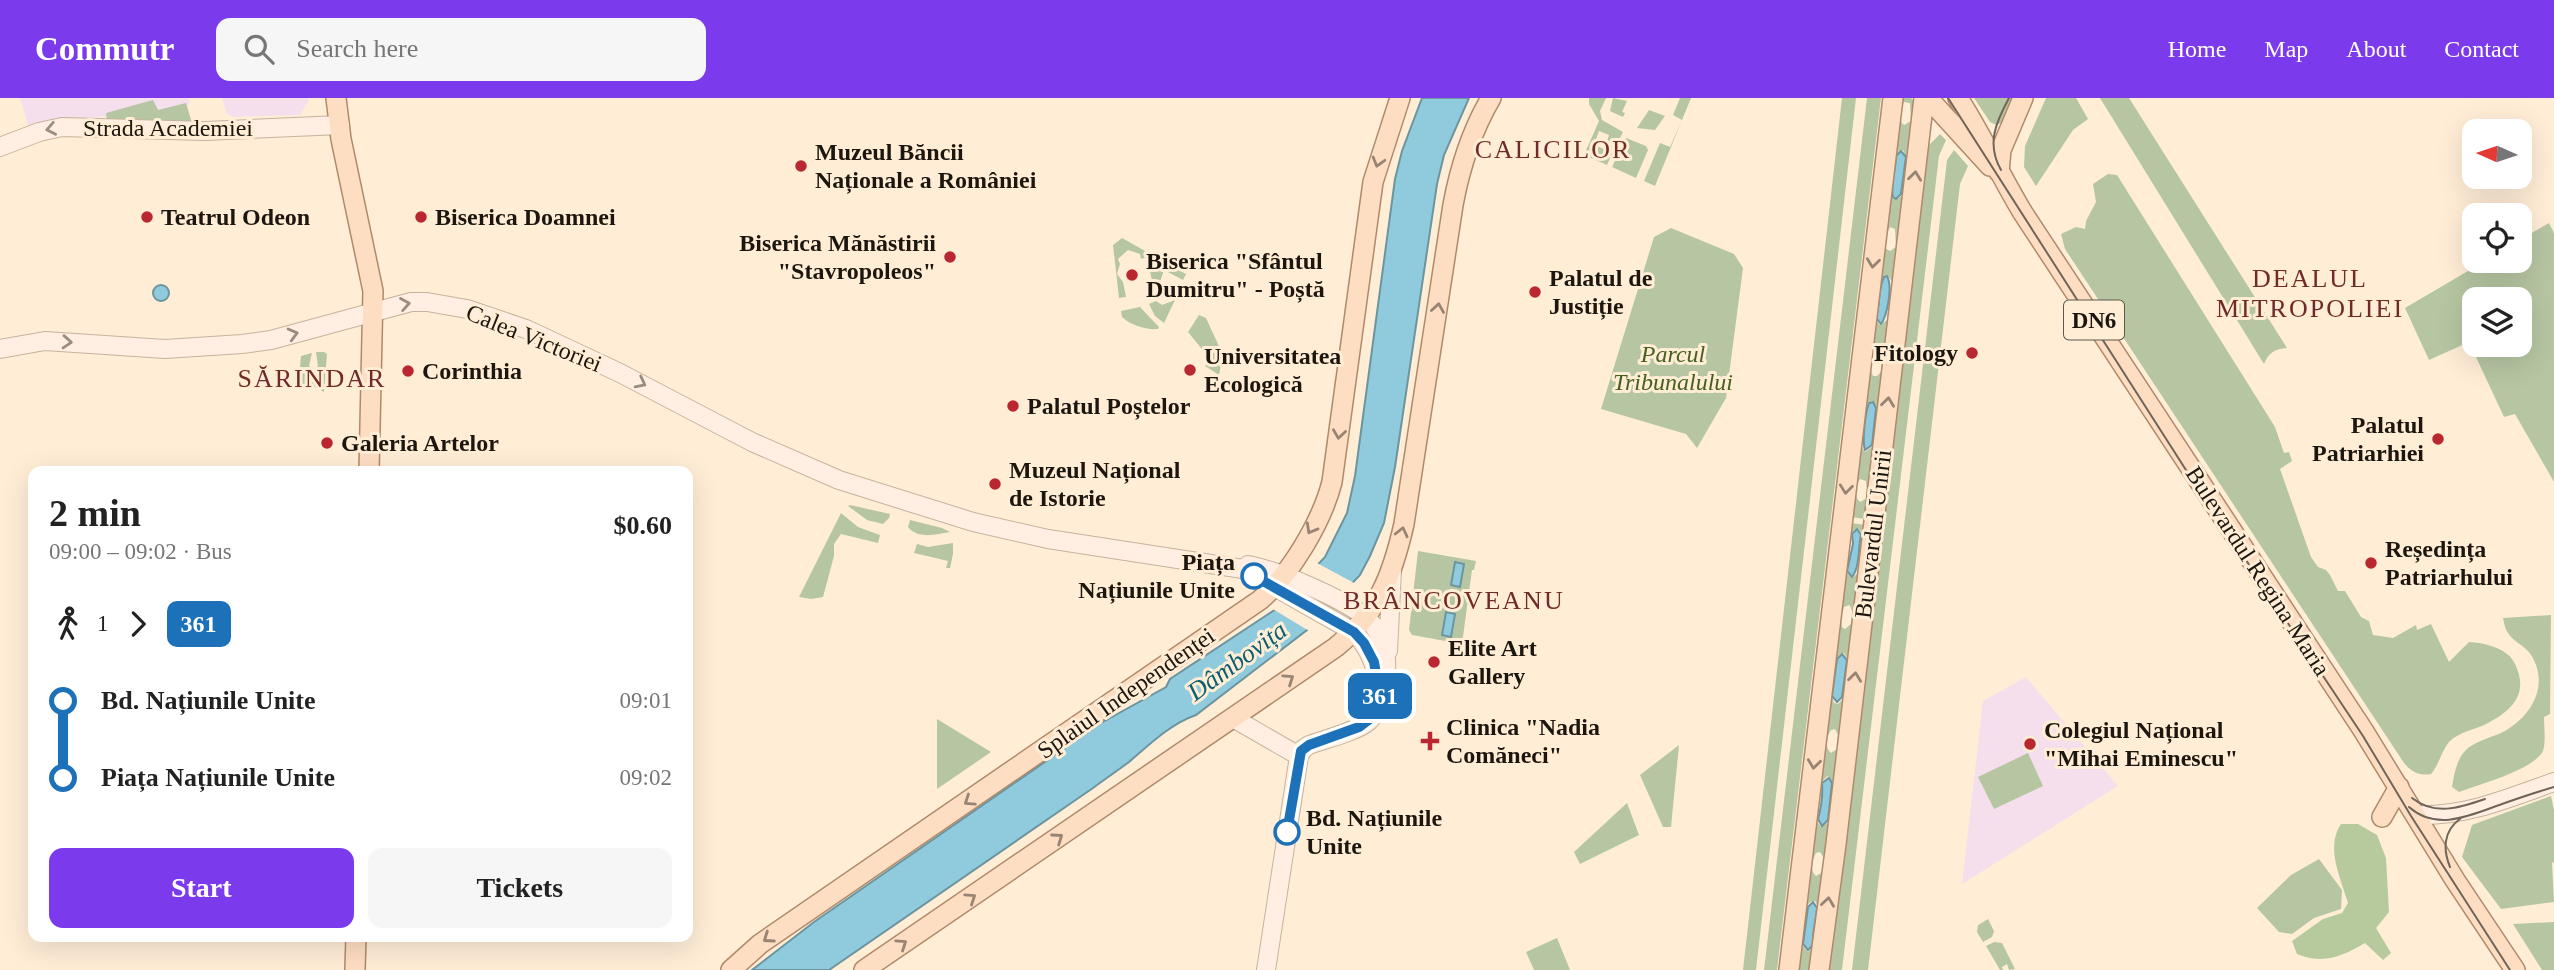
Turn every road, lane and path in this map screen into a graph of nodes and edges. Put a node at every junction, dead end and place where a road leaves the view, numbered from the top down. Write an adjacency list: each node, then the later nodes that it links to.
1 (336, 98): 8 (main road)
2 (1400, 98): 17 (main road, Splaiul Independenței, one-way to 17)
3 (1492, 98): 16 (main road, one-way to 3)
4 (1893, 98): 32 (main road, Bulevardul Unirii, one-way to 32)
5 (1926, 98): 9 (main road, DN6); 10 (main road, Bulevardul Unirii)
6 (1958, 98): 12 (main road)
7 (2023, 98): 12 (main road)
8 (340, 125): 11 (main road, Strada Academiei, one-way to 11); 13 (main road)
9 (1953, 125): 10 (main road); 12 (main road, DN6)
10 (1919, 139): 33 (main road, Bulevardul Unirii, one-way to 10)
11 (0, 147)
12 (1999, 173): 24 (main road, Bulevardul Regina Maria / DN6)
13 (373, 312): 14 (main road, Calea Victoriei, one-way to 13); 15 (main road); 17 (main road, Calea Victoriei, one-way to 17)
14 (0, 349)
15 (369, 466)
16 (1392, 568): 18 (main road); 19 (main road)
17 (1286, 584): 18 (main road); 18 (main road); 29 (main road, Splaiul Independenței, one-way to 29)
18 (1360, 625): 19 (main road); 20 (main road); 21 (main road, one-way to 18)
19 (1387, 661): 20 (main road)
20 (1380, 697): 22 (main road)
21 (1233, 718): 22 (main road); 30 (main road, one-way to 21)
22 (1299, 756): 31 (main road)
23 (2554, 782): 25 (main road)
24 (2399, 787): 25 (main road, Bulevardul Regina Maria / DN6); 26 (main road)
25 (2416, 816): 34 (main road, Bulevardul Regina Maria / DN6)
26 (2382, 817)
27 (356, 942): 28 (main road)
28 (355, 970)
29 (731, 970)
30 (864, 970)
31 (1266, 970)
32 (1789, 970)
33 (1819, 970)
34 (2515, 970)

